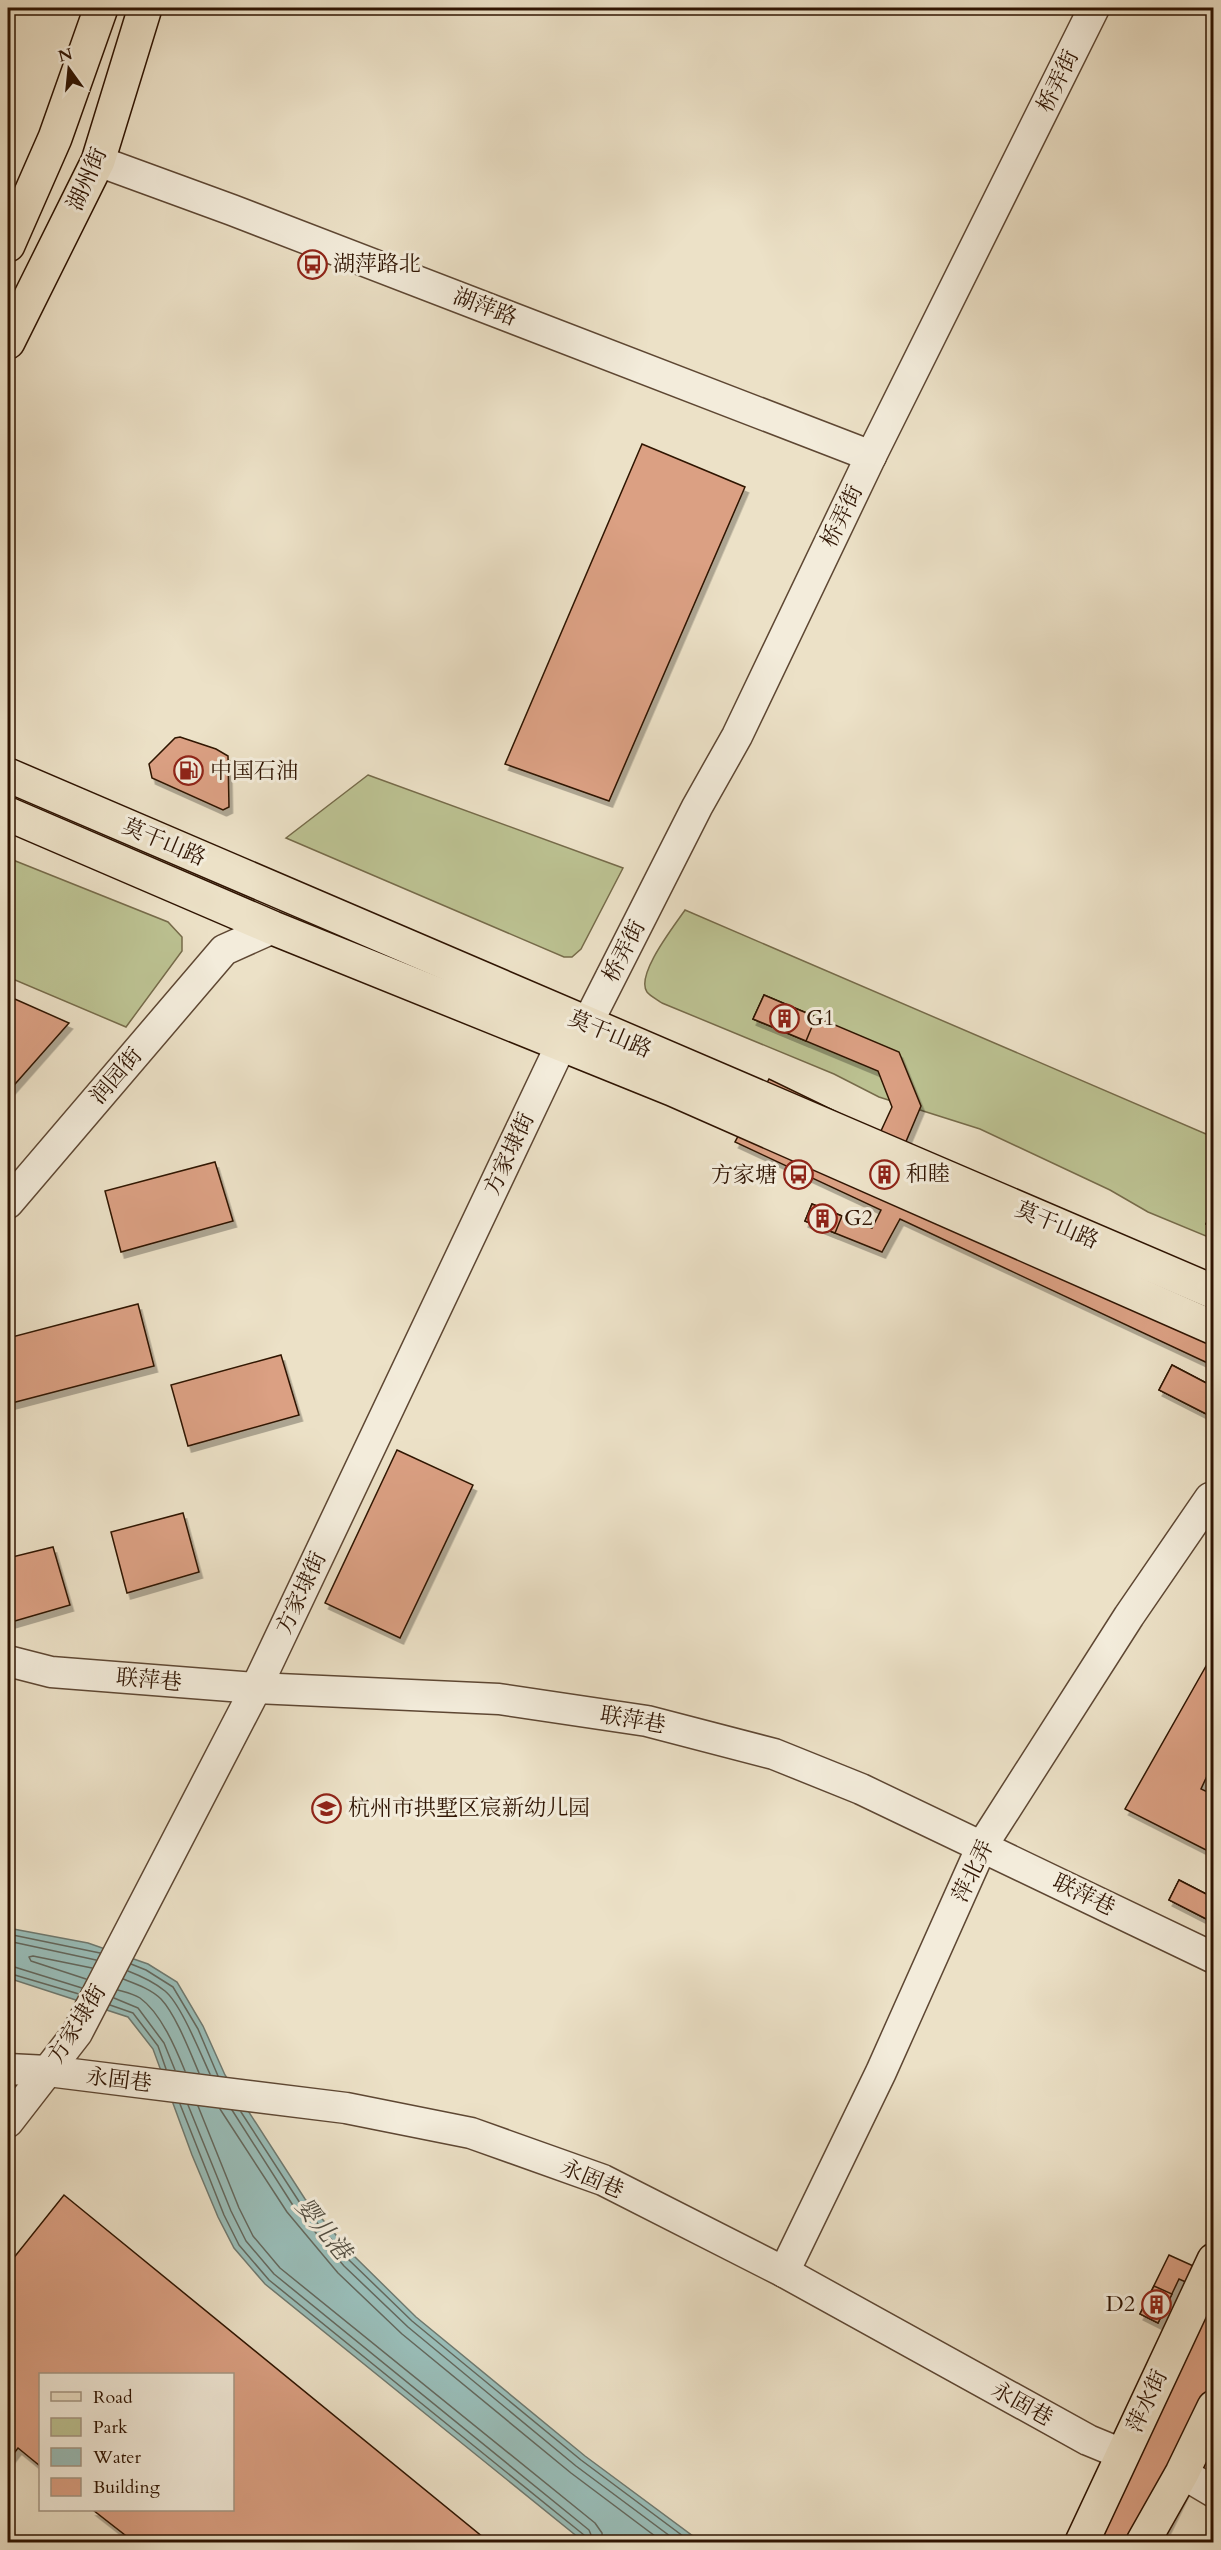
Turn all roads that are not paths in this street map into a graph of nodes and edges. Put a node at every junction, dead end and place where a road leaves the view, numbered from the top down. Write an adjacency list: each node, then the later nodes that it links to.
1 (101, 8): 5 (main road, 湖州街)
2 (146, 8): 4 (main road, 湖州街)
3 (1094, 8): 7 (street, 桥弄街)
4 (98, 161): 6 (main road, 湖州街); 7 (street, 湖萍路)
5 (8, 244)
6 (8, 342)
7 (871, 456): 13 (street, 桥弄街)
8 (8, 775): 13 (main road, 莫干山路)
9 (8, 814): 10 (main road, 莫干山路)
10 (213, 902): 11 (main road, 莫干山路); 12 (street)
11 (273, 928): 12 (street, 润园街); 14 (main road, 莫干山路)
12 (224, 950): 15 (street, 润园街)
13 (587, 1024): 16 (main road, 莫干山路)
14 (561, 1045): 17 (main road, 莫干山路); 20 (street, 方家埭街)
15 (8, 1203)
16 (1214, 1292)
17 (1214, 1328)
18 (1210, 1498): 21 (street, 萍北弄)
19 (8, 1660): 20 (street, 联萍巷)
20 (256, 1688): 21 (street, 联萍巷); 24 (street, 方家埭街)
21 (982, 1846): 22 (street, 联萍巷); 27 (street, 萍北弄)
22 (1214, 1958)
23 (8, 2069): 24 (street, 永固巷)
24 (48, 2071): 25 (street, 方家埭街); 27 (street, 永固巷)
25 (8, 2122)
26 (1214, 2259): 29 (main road, 萍水街)
27 (784, 2272): 29 (street, 永固巷)
28 (1214, 2407): 30 (main road)
29 (1122, 2454): 32 (main road, 萍水街)
30 (1182, 2473): 31 (street); 33 (main road)
31 (1214, 2492)
32 (1082, 2542)
33 (1143, 2542)

